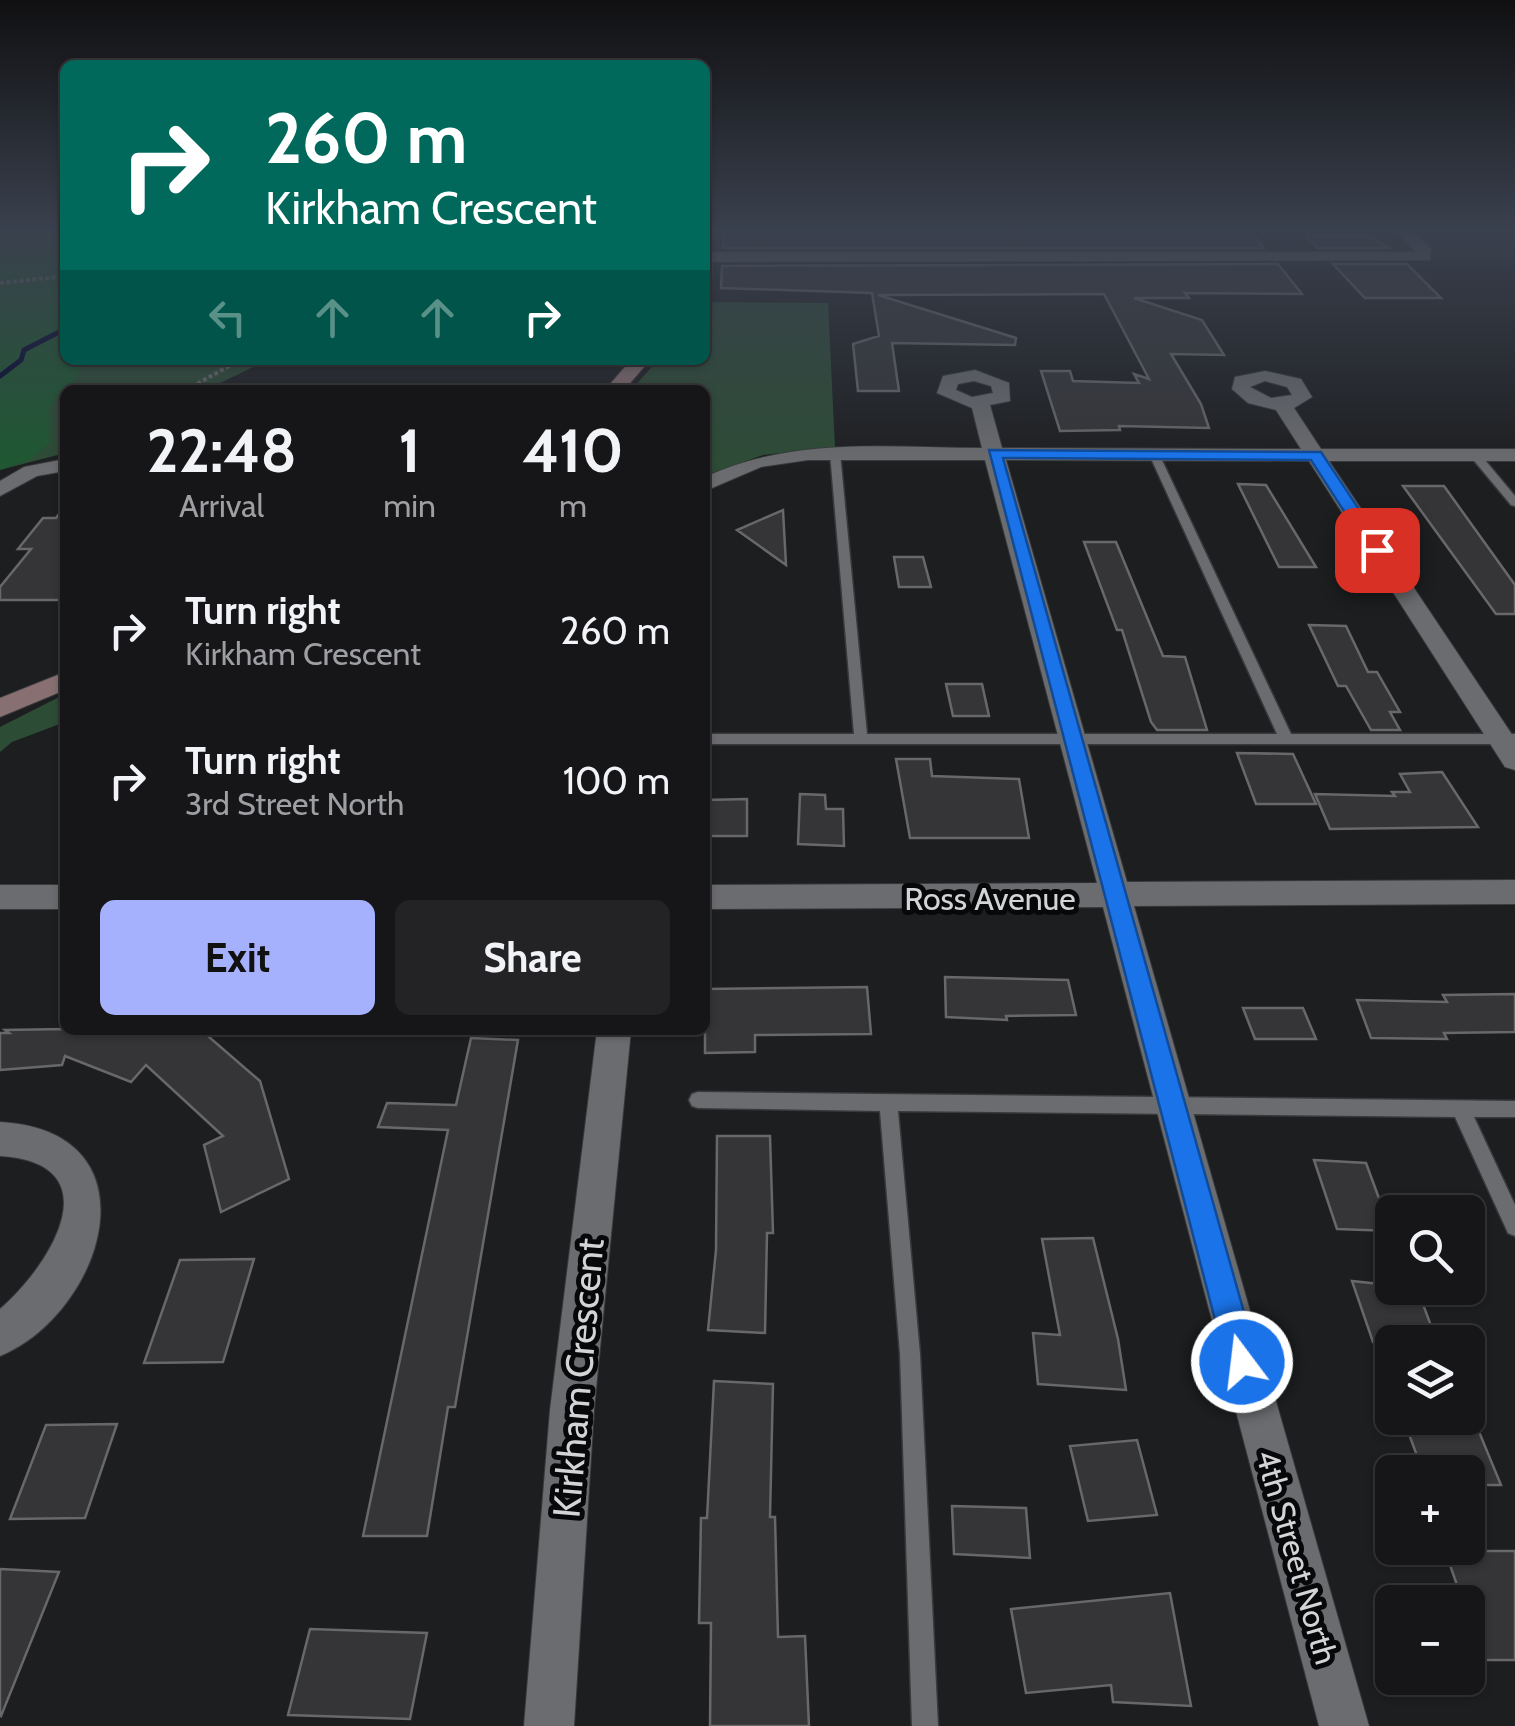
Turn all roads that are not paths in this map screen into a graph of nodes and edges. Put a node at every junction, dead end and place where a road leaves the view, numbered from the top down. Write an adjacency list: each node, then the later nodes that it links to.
1 (636, 365): 2 (street)
2 (618, 385)
3 (980, 404): 6 (street, 4th Street North)
4 (1282, 404): 8 (street)
5 (835, 453): 6 (street); 12 (street); 18 (lane)
6 (994, 454): 7 (street); 21 (street, 4th Street North)
7 (1154, 454): 8 (street); 19 (lane)
8 (1315, 455): 9 (street); 20 (street)
9 (1475, 455): 10 (street); 14 (lane)
10 (1515, 456)
11 (60, 466): 13 (street)
12 (710, 483)
13 (0, 490)
14 (1515, 503)
15 (60, 682): 16 (street)
16 (0, 708)
17 (710, 739): 18 (lane)
18 (861, 739): 21 (lane)
19 (1286, 739): 20 (lane); 21 (lane)
20 (1508, 739): 22 (street)
21 (1071, 740): 27 (street, 4th Street North)
22 (1515, 760)
23 (1515, 892): 27 (street, Ross Avenue)
24 (0, 897): 25 (street)
25 (60, 897)
26 (710, 897): 27 (street, Ross Avenue)
27 (1116, 898): 31 (street, 4th Street North)
28 (613, 1035): 37 (street, Kirkham Crescent)
29 (698, 1100): 30 (lane)
30 (888, 1102): 31 (lane); 38 (lane)
31 (1171, 1106): 32 (lane); 39 (street, 4th Street North)
32 (1462, 1108): 33 (lane); 35 (lane)
33 (1515, 1109)
34 (0, 1140): 36 (street)
35 (1515, 1226)
36 (0, 1335)
37 (550, 1726)
38 (925, 1726)
39 (1344, 1726)

